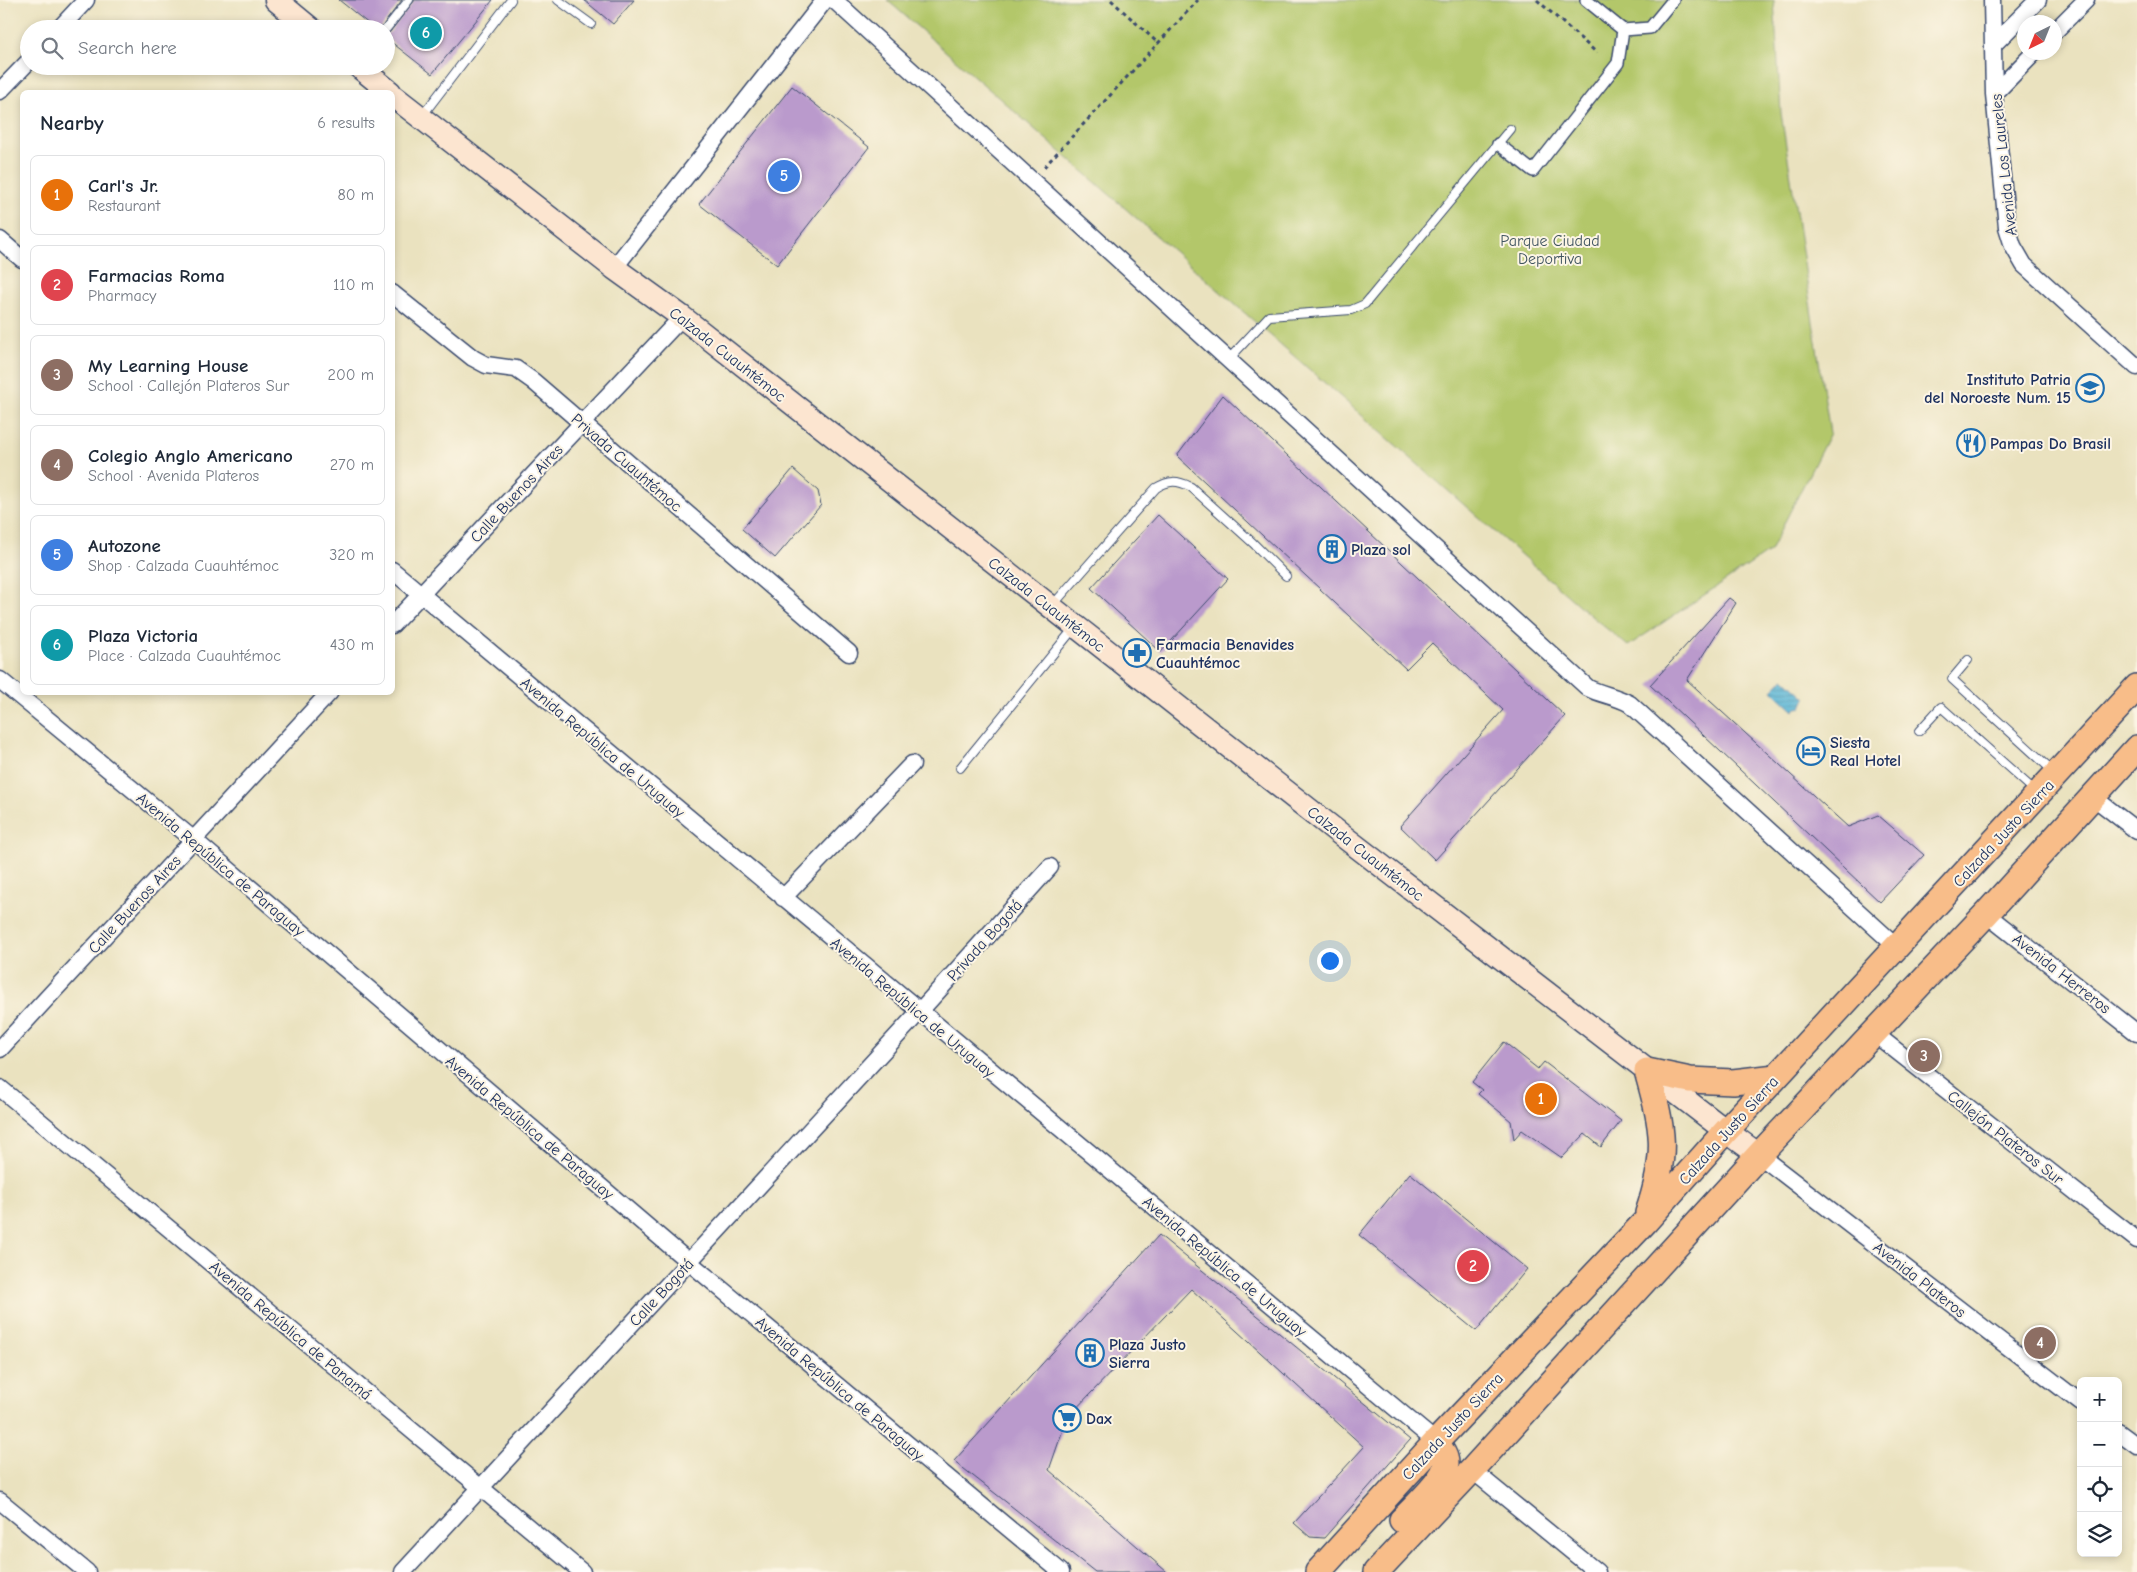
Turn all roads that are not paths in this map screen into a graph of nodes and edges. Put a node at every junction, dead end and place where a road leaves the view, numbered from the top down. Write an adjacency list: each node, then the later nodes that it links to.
1 (86, 0): 13 (street)
2 (276, 0): 14 (main road)
3 (409, 0): 15 (lane)
4 (511, 0): 27 (lane)
5 (558, 0): 16 (lane)
6 (825, 0): 32 (street)
7 (834, 0): 35 (street)
8 (1586, 0): 18 (street)
9 (1673, 0): 18 (street)
10 (1992, 0): 19 (street, Avenida Los Laureles)
11 (2038, 0): 19 (street)
12 (2086, 0): 17 (street)
13 (67, 20)
14 (300, 20)
15 (393, 20)
16 (591, 24)
17 (2062, 24)
18 (1623, 30): 29 (street)
19 (1994, 45): 25 (street, Avenida Los Laureles)
20 (2027, 60): 25 (street)
21 (20, 70): 24 (street)
22 (369, 75): 23 (main road, Calzada Cuauhtémoc)
23 (386, 90)
24 (0, 91)
25 (1994, 94): 36 (street, Avenida Los Laureles)
26 (395, 97): 27 (main road, Calzada Cuauhtémoc)
27 (421, 118): 32 (main road, Calzada Cuauhtémoc)
28 (1510, 129): 29 (lane)
29 (1498, 144): 35 (lane)
30 (0, 240): 31 (street)
31 (20, 256)
32 (614, 268): 34 (main road, Calzada Cuauhtémoc)
33 (395, 295): 37 (street, Privada Cuauhtémoc)
34 (682, 317): 37 (street, Calle Buenos Aires); 41 (main road, Calzada Cuauhtémoc)
35 (1228, 360): 61 (street)
36 (2137, 367)
37 (582, 423): 40 (street, Calle Buenos Aires); 44 (street, Privada Cuauhtémoc)
38 (395, 572): 40 (street, Avenida República de Uruguay)
39 (1286, 576): 41 (lane)
40 (421, 594): 42 (street, Calle Buenos Aires); 59 (street, Avenida República de Uruguay)
41 (1051, 607): 43 (main road, Calzada Cuauhtémoc)
42 (395, 622)
43 (1075, 626): 52 (lane); 66 (main road, Calzada Cuauhtémoc)
44 (849, 654)
45 (1968, 660): 53 (lane)
46 (0, 680): 57 (street, Avenida República de Paraguay)
47 (2137, 687): 53 (main road, Calzada Justo Sierra)
48 (327, 695): 57 (street, Calle Buenos Aires)
49 (1919, 732): 54 (lane)
50 (2137, 748): 55 (main road)
51 (912, 764): 59 (street)
52 (960, 768)
53 (2057, 774): 54 (main road, Calzada Justo Sierra)
54 (2038, 794): 61 (main road, Calzada Justo Sierra)
55 (2093, 797): 56 (street); 60 (main road)
56 (2137, 832)
57 (194, 840): 65 (street, Calle Buenos Aires); 73 (street, Avenida República de Paraguay)
58 (1050, 867): 62 (street, Privada Bogotá)
59 (783, 898): 62 (street, Avenida República de Uruguay)
60 (1986, 914): 63 (street, Avenida Herreros); 64 (main road)
61 (1897, 947): 67 (main road, Calzada Justo Sierra)
62 (919, 1012): 73 (street, Calle Bogotá); 76 (street, Avenida República de Uruguay)
63 (2137, 1033)
64 (1875, 1034): 70 (main road); 72 (street, Callejón Plateros Sur)
65 (0, 1049)
66 (1647, 1071): 67 (main road); 69 (main road, Calzada Cuauhtémoc); 71 (main road)
67 (1776, 1077): 69 (main road, Calzada Justo Sierra)
68 (0, 1088): 79 (street, Avenida República de Panamá)
69 (1726, 1131): 70 (main road, Calzada Cuauhtémoc); 71 (main road, Calzada Justo Sierra)
70 (1759, 1155): 74 (street, Avenida Plateros); 78 (main road)
71 (1645, 1222): 76 (main road, Calzada Justo Sierra)
72 (2137, 1240)
73 (689, 1262): 79 (street, Calle Bogotá); 85 (street, Avenida República de Paraguay)
74 (2077, 1400)
75 (2122, 1435): 77 (street)
76 (1436, 1442): 81 (main road); 86 (main road, Calzada Justo Sierra)
77 (2137, 1446)
78 (1472, 1470): 81 (main road); 87 (street)
79 (481, 1487): 83 (street, Calle Bogotá); 84 (street, Avenida República de Panamá)
80 (0, 1500): 82 (street)
81 (1380, 1567)
82 (87, 1572)
83 (403, 1572)
84 (582, 1572)
85 (1061, 1572)
86 (1318, 1572)
87 (1597, 1572)

